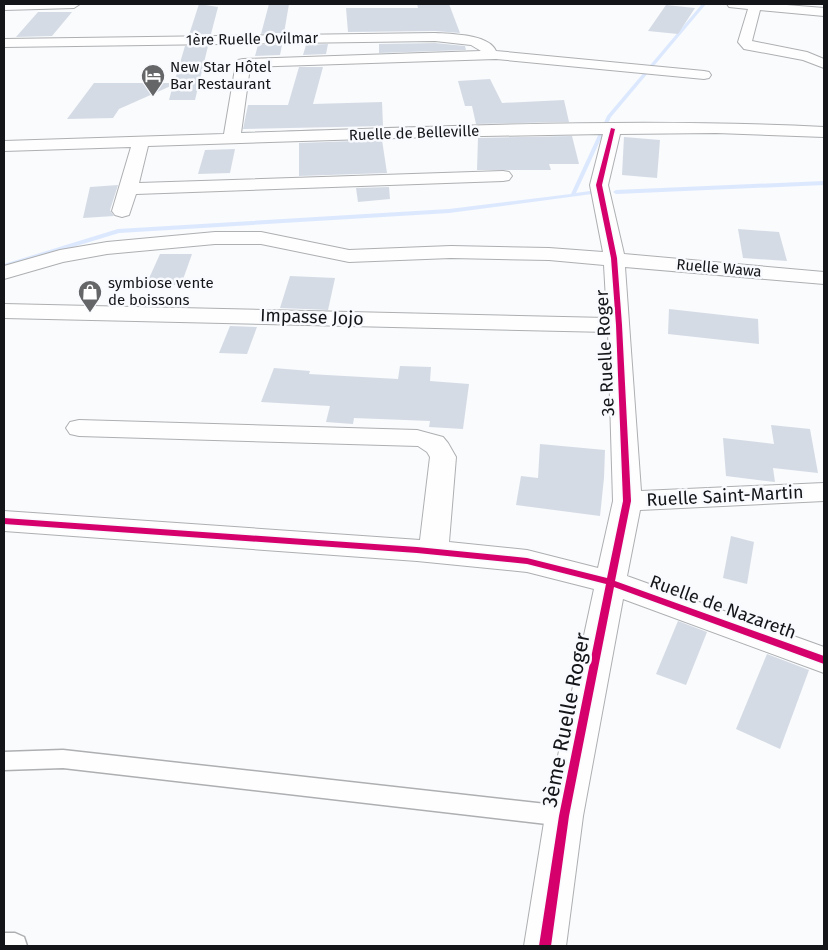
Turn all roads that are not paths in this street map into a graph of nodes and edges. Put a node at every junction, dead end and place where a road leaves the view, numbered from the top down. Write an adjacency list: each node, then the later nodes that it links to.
1 (74, 4): 4 (street)
2 (733, 4): 3 (street)
3 (756, 5): 5 (street); 10 (street)
4 (4, 6)
5 (824, 12)
6 (245, 39): 7 (street, 1ère Ruelle Ovilmar); 8 (street, 1ère Ruelle Ovilmar); 9 (street)
7 (4, 43)
8 (496, 56): 9 (street); 11 (street)
9 (243, 63): 14 (street)
10 (824, 64)
11 (704, 75)
12 (606, 129): 13 (street, Ruelle de Belleville); 14 (street, Ruelle de Belleville); 20 (street, 3e Ruelle Roger)
13 (824, 132)
14 (232, 138): 15 (street, Ruelle de Belleville)
15 (142, 142): 16 (street, Ruelle de Belleville); 18 (street)
16 (4, 146)
17 (503, 176): 18 (street)
18 (128, 189): 19 (street)
19 (122, 211)
20 (614, 258): 21 (street, Ruelle Wawa); 22 (street, Ruelle Wawa); 24 (street, 3e Ruelle Roger)
21 (4, 273)
22 (824, 278)
23 (4, 311): 24 (street, Impasse Jojo)
24 (619, 325): 27 (street, 3e Ruelle Roger)
25 (79, 428): 29 (street)
26 (824, 492): 27 (street, Ruelle Saint-Martin)
27 (627, 501): 30 (street, 3ème Ruelle Roger)
28 (4, 521): 29 (street, Ruelle de Nazareth)
29 (434, 552): 30 (street, Ruelle de Nazareth)
30 (610, 582): 31 (street, Ruelle de Nazareth); 33 (street, 3ème Ruelle Roger)
31 (824, 660)
32 (4, 762): 33 (lane)
33 (564, 816): 36 (street, 3ème Ruelle Roger)
34 (4, 945): 35 (lane)
35 (15, 946)
36 (545, 946)

